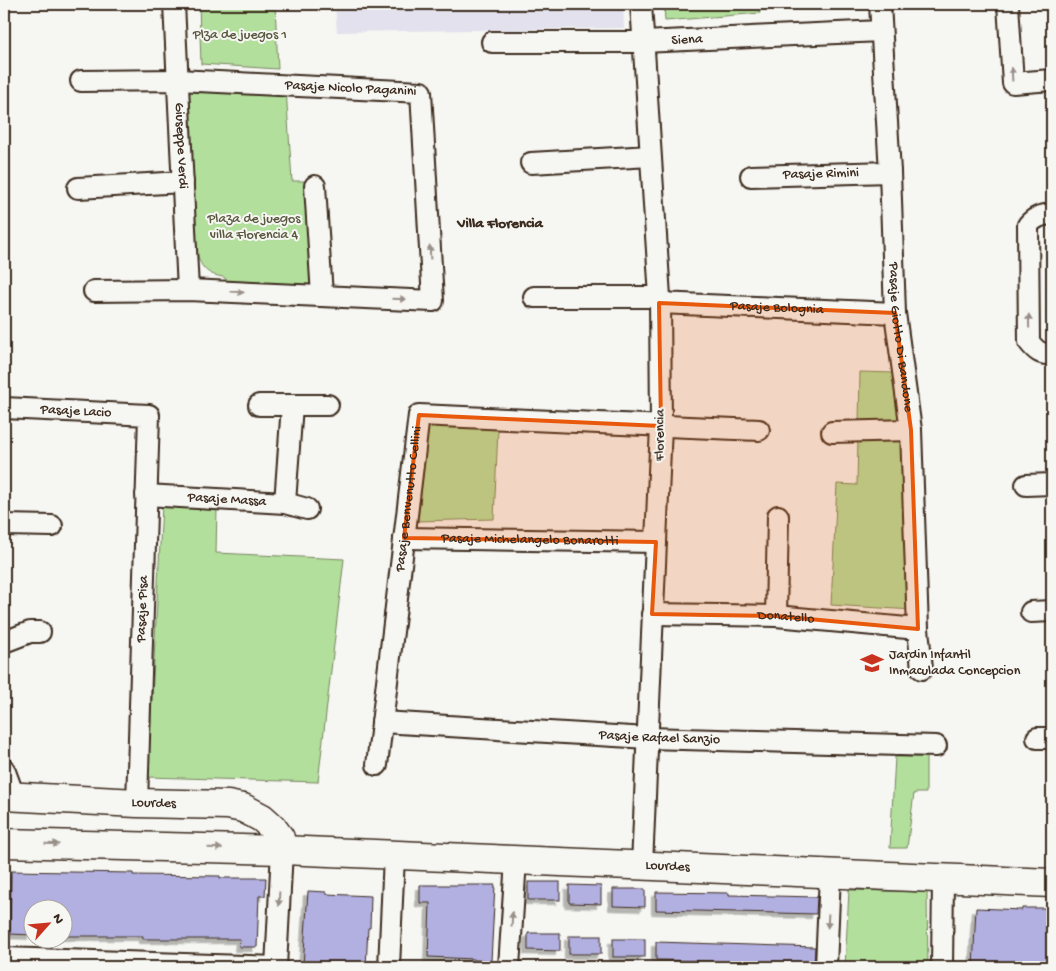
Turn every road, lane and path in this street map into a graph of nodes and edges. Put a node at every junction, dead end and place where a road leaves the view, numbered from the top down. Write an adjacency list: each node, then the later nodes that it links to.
1 (174, 4): 8 (street, Giuseppe Verdi)
2 (640, 4): 7 (street, Florencia)
3 (880, 4): 5 (street, Pasaje Giotto Di Bandone)
4 (1008, 4): 9 (street, one-way to 4)
5 (881, 31): 7 (street, Siena); 13 (street, Pasaje Giotto Di Bandone)
6 (492, 42): 7 (street, Siena)
7 (643, 42): 11 (street, Florencia)
8 (176, 80): 10 (street, Pasaje Nicolo Paganini); 15 (street, Giuseppe Verdi); 21 (street, Pasaje Nicolo Paganini, one-way to 8)
9 (1052, 80)
10 (81, 82)
11 (650, 156): 12 (street); 23 (street, Florencia)
12 (531, 162)
13 (890, 172): 14 (street, Pasaje Rimini); 24 (street, Pasaje Giotto Di Bandone)
14 (751, 176)
15 (183, 182): 17 (street); 19 (street, Giuseppe Verdi)
16 (315, 186): 21 (street)
17 (78, 188)
18 (1052, 214): 25 (street, one-way to 18)
19 (188, 290): 20 (street, Pasaje Nicolo Paganini); 21 (street, Pasaje Nicolo Paganini, one-way to 21)
20 (94, 291)
21 (322, 296)
22 (534, 297): 23 (street, Pasaje Bolognia)
23 (659, 300): 24 (street, Pasaje Bolognia); 31 (street, Florencia)
24 (895, 313): 33 (street, Pasaje Giotto Di Bandone)
25 (1052, 354)
26 (259, 405): 27 (street)
27 (292, 405): 28 (street); 38 (street)
28 (328, 405)
29 (4, 408): 30 (street, Pasaje Lacio)
30 (148, 415): 37 (street, Pasaje Pisa)
31 (661, 426): 32 (street); 43 (street, Pasaje Benvenutto Cellini); 44 (street, Florencia)
32 (759, 430)
33 (911, 430): 34 (street); 49 (street, Pasaje Giotto Di Bandone)
34 (832, 432)
35 (1052, 484): 36 (street)
36 (1026, 485)
37 (146, 495): 38 (street, Pasaje Massa); 59 (street, Pasaje Pisa)
38 (285, 503): 39 (street, Pasaje Massa)
39 (307, 509)
40 (778, 516): 48 (street)
41 (4, 525): 42 (street)
42 (52, 526)
43 (404, 538): 44 (street, Pasaje Michelangelo Bonarotti); 53 (street, Pasaje Benvenutto Cellini)
44 (656, 542): 47 (street, Florencia)
45 (1052, 611): 46 (street)
46 (1031, 612)
47 (652, 614): 48 (street, Donatello); 54 (street, Florencia)
48 (776, 616): 49 (street, Donatello)
49 (918, 629): 52 (street, Pasaje Giotto Di Bandone)
50 (40, 632): 51 (street)
51 (4, 642)
52 (922, 669)
53 (382, 722): 54 (street, Pasaje Rafael Sanzio); 56 (street, Pasaje Benvenutto Cellini)
54 (648, 738): 55 (street, Pasaje Rafael Sanzio); 64 (street, Florencia)
55 (936, 746)
56 (377, 765)
57 (4, 769): 58 (street)
58 (9, 796): 59 (street, Lourdes)
59 (137, 803): 61 (street, Lourdes)
60 (4, 843): 61 (street, Lourdes, one-way to 61)
61 (282, 850): 62 (street, Lourdes); 71 (street, one-way to 71)
62 (394, 856): 63 (street, Lourdes); 72 (street)
63 (516, 860): 64 (street, Lourdes); 73 (street, one-way to 63)
64 (642, 866): 65 (street, Lourdes)
65 (830, 874): 66 (street, Lourdes); 74 (street, one-way to 74)
66 (943, 879): 67 (street, Lourdes); 75 (street)
67 (1052, 883)
68 (4, 958): 69 (street)
69 (58, 964): 70 (street)
70 (171, 966): 71 (street)
71 (276, 967)
72 (389, 967)
73 (509, 967)
74 (826, 967)
75 (942, 967)

